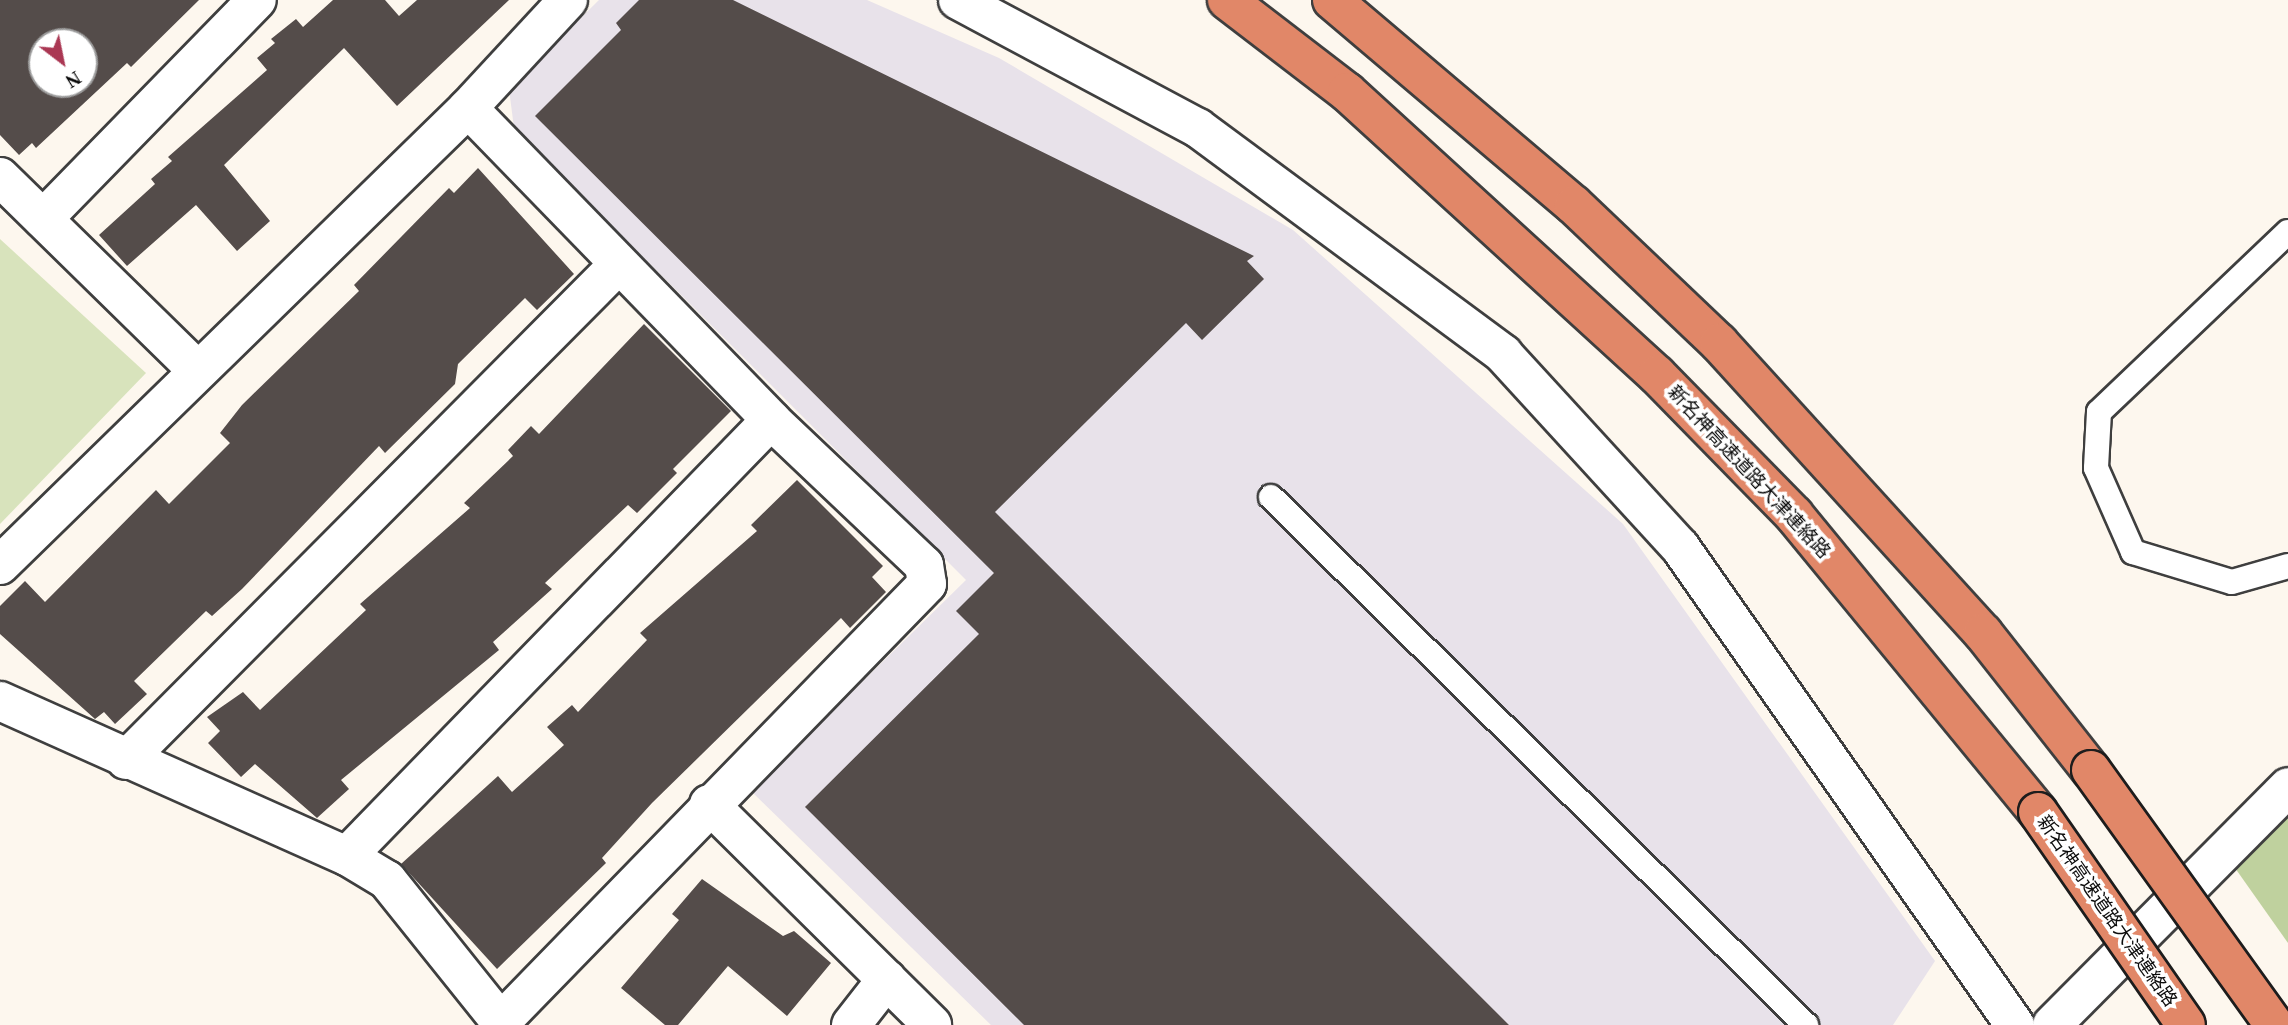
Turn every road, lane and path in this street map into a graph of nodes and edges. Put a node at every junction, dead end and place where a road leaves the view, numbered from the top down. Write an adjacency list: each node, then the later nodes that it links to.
1 (257, 0): 8 (street)
2 (568, 0): 6 (street)
3 (958, 0): 26 (street)
4 (1227, 0): 28 (highway, 新名神高速道路大津連絡路, bridge)
5 (1332, 0): 29 (highway, bridge)
6 (468, 108): 10 (street); 11 (street)
7 (0, 177): 8 (street)
8 (43, 219): 11 (street)
9 (2288, 232): 15 (lane)
10 (618, 265): 12 (street); 17 (street)
11 (197, 370): 14 (street)
12 (771, 420): 19 (street); 20 (street)
13 (1271, 497): 25 (lane)
14 (0, 565)
15 (2288, 566)
16 (0, 701): 17 (street)
17 (126, 760): 20 (street)
18 (2288, 787): 27 (street)
19 (709, 804): 21 (street); 22 (street)
20 (347, 856): 22 (street)
21 (887, 979): 23 (street); 24 (street)
22 (499, 1023)
23 (850, 1025)
24 (932, 1025)
25 (1806, 1025)
26 (2015, 1025)
27 (2052, 1025)
28 (2186, 1025)
29 (2274, 1025)

